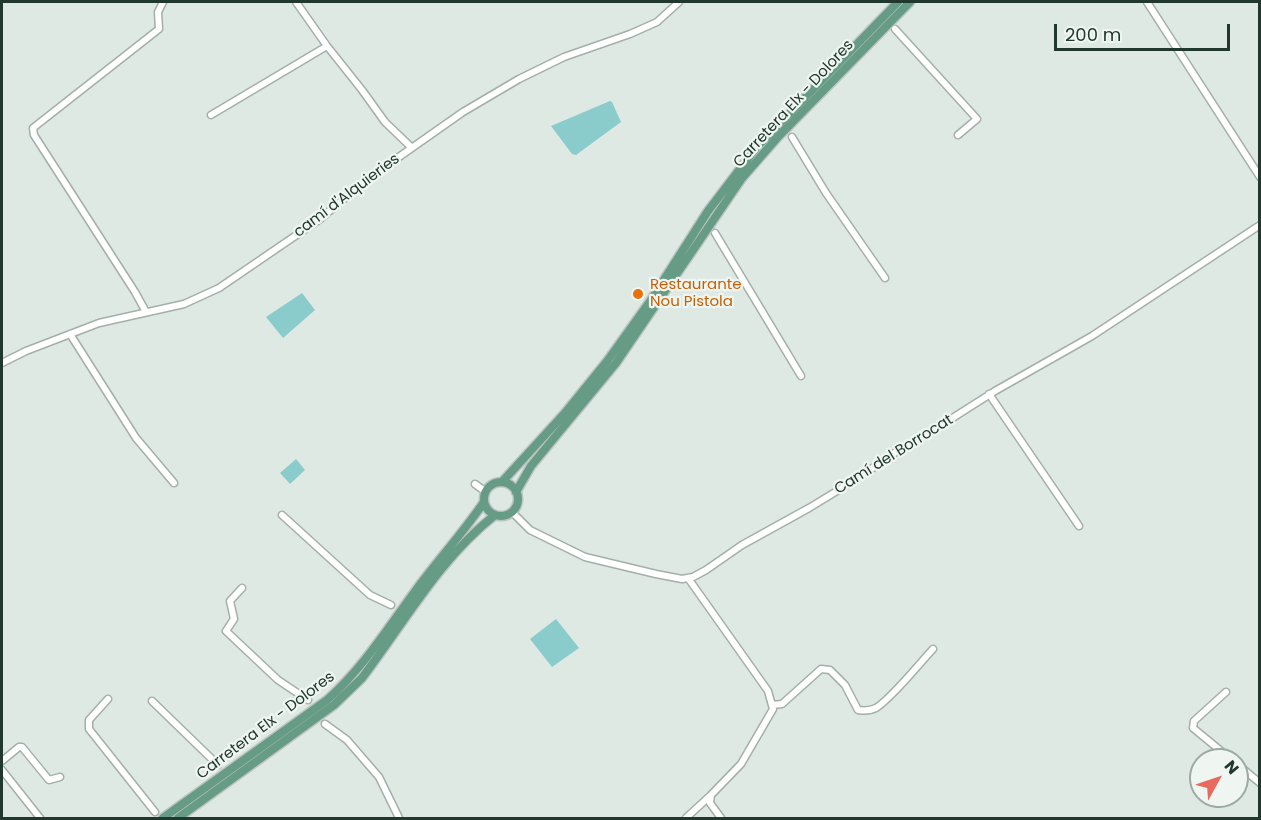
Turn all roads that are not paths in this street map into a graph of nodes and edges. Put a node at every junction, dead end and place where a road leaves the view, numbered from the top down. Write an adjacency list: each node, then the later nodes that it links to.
1 (163, 2): 17 (street)
2 (296, 2): 8 (street)
3 (679, 2): 12 (street, camí d'Alquieries)
4 (898, 2): 22 (main road, Carretera Elx - Dolores)
5 (910, 2): 26 (main road, Carretera Elx - Dolores)
6 (1147, 2): 13 (street)
7 (895, 29): 10 (street)
8 (327, 46): 9 (street); 12 (street)
9 (211, 115)
10 (957, 135)
11 (792, 137): 16 (street)
12 (412, 148): 17 (street, camí d'Alquieries)
13 (1260, 177)
14 (1260, 225): 21 (street, Camí del Borrocat)
15 (716, 232): 20 (street)
16 (885, 278)
17 (146, 312): 18 (street, camí d'Alquieries)
18 (70, 334): 19 (street, camí d'Alquieries); 23 (street)
19 (2, 363)
20 (801, 376)
21 (989, 394): 31 (street); 32 (street, Camí del Borrocat)
22 (502, 482): 25 (main road); 26 (main road)
23 (174, 483)
24 (475, 484): 25 (street)
25 (486, 492): 27 (main road)
26 (516, 492): 28 (main road)
27 (484, 502): 30 (main road); 50 (main road, Carretera Elx - Dolores)
28 (512, 512): 30 (main road); 32 (street)
29 (282, 515): 34 (street)
30 (495, 515): 51 (main road, Carretera Elx - Dolores)
31 (1078, 526)
32 (688, 578): 40 (street)
33 (242, 588): 38 (street)
34 (391, 605)
35 (933, 649): 40 (street)
36 (1226, 692): 42 (street)
37 (108, 699): 48 (street)
38 (308, 700)
39 (152, 702): 44 (street)
40 (772, 705): 47 (street)
41 (325, 724): 52 (street)
42 (1217, 748)
43 (2, 761): 46 (street)
44 (218, 765)
45 (2, 770): 49 (street)
46 (60, 777)
47 (711, 795): 53 (street); 54 (street)
48 (154, 812)
49 (40, 819)
50 (163, 819)
51 (178, 819)
52 (399, 819)
53 (686, 819)
54 (721, 819)

